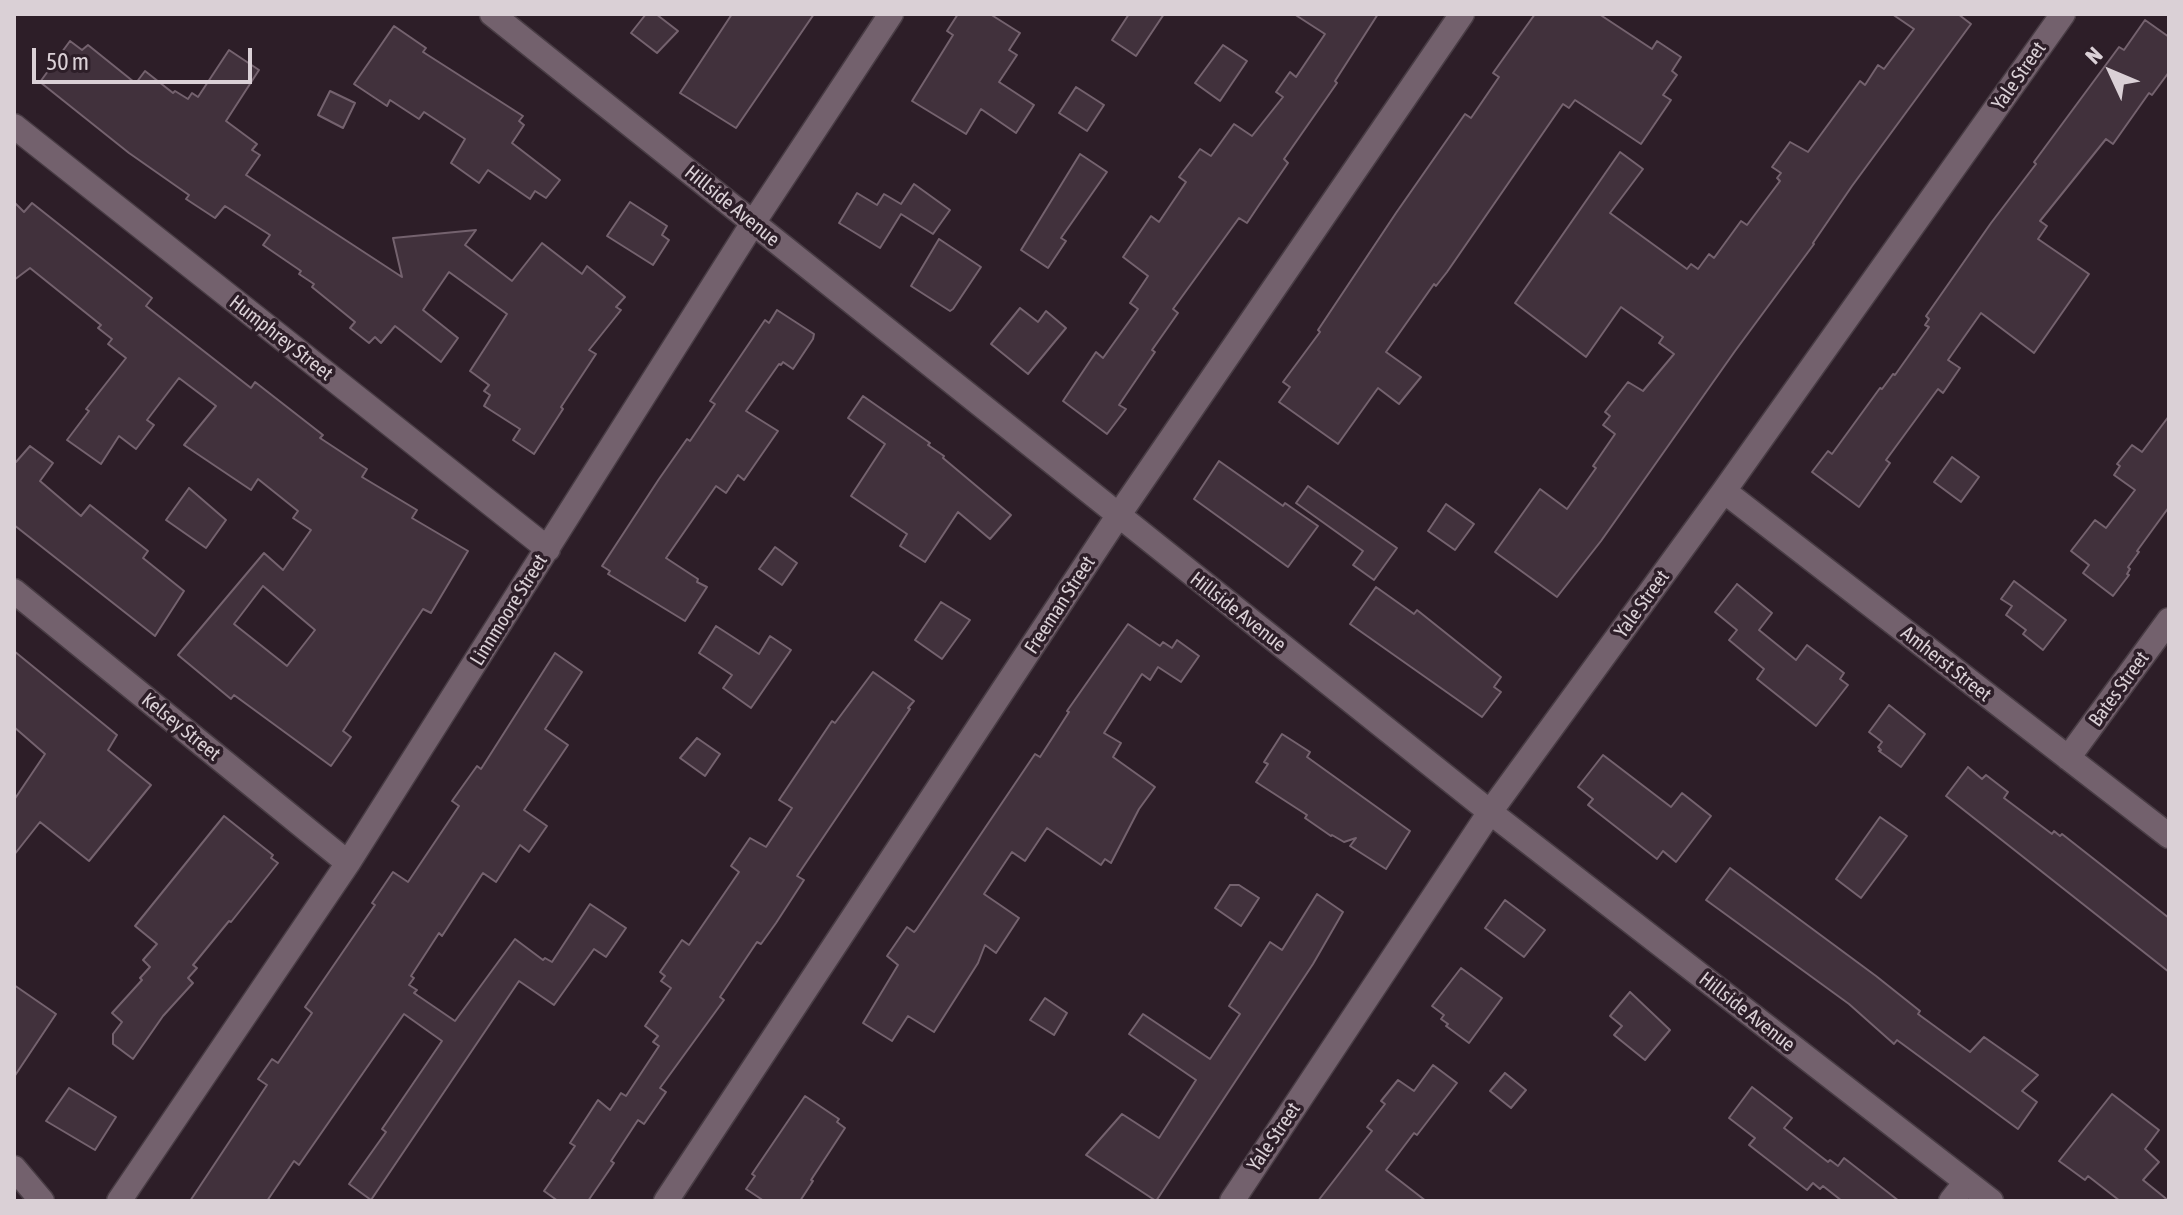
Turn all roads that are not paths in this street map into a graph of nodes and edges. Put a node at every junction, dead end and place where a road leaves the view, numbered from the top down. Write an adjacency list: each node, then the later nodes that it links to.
1 (492, 14): 6 (street, Hillside Avenue)
2 (891, 14): 6 (street, Linnmoore Street)
3 (1462, 14): 8 (street, Freeman Street)
4 (2063, 14): 7 (street, Yale Street)
5 (14, 126): 9 (street, Humphrey Street)
6 (753, 223): 8 (street, Hillside Avenue); 9 (street, Linnmoore Street)
7 (1724, 491): 12 (street, Amherst Street); 13 (street, Yale Street)
8 (1118, 516): 13 (street, Hillside Avenue); 20 (street, Freeman Street)
9 (548, 549): 15 (street, Linnmoore Street)
10 (14, 591): 15 (street, Kelsey Street)
11 (2169, 620): 12 (street, Bates Street)
12 (2068, 758): 14 (street, Amherst Street)
13 (1490, 812): 17 (street, Hillside Avenue); 21 (street, Yale Street)
14 (2169, 836)
15 (348, 863): 19 (street, Linnmoore Street)
16 (14, 1168): 18 (street)
17 (1958, 1192): 22 (street, Hillside Avenue)
18 (42, 1201)
19 (119, 1201)
20 (666, 1201)
21 (1232, 1201)
22 (1991, 1201)

